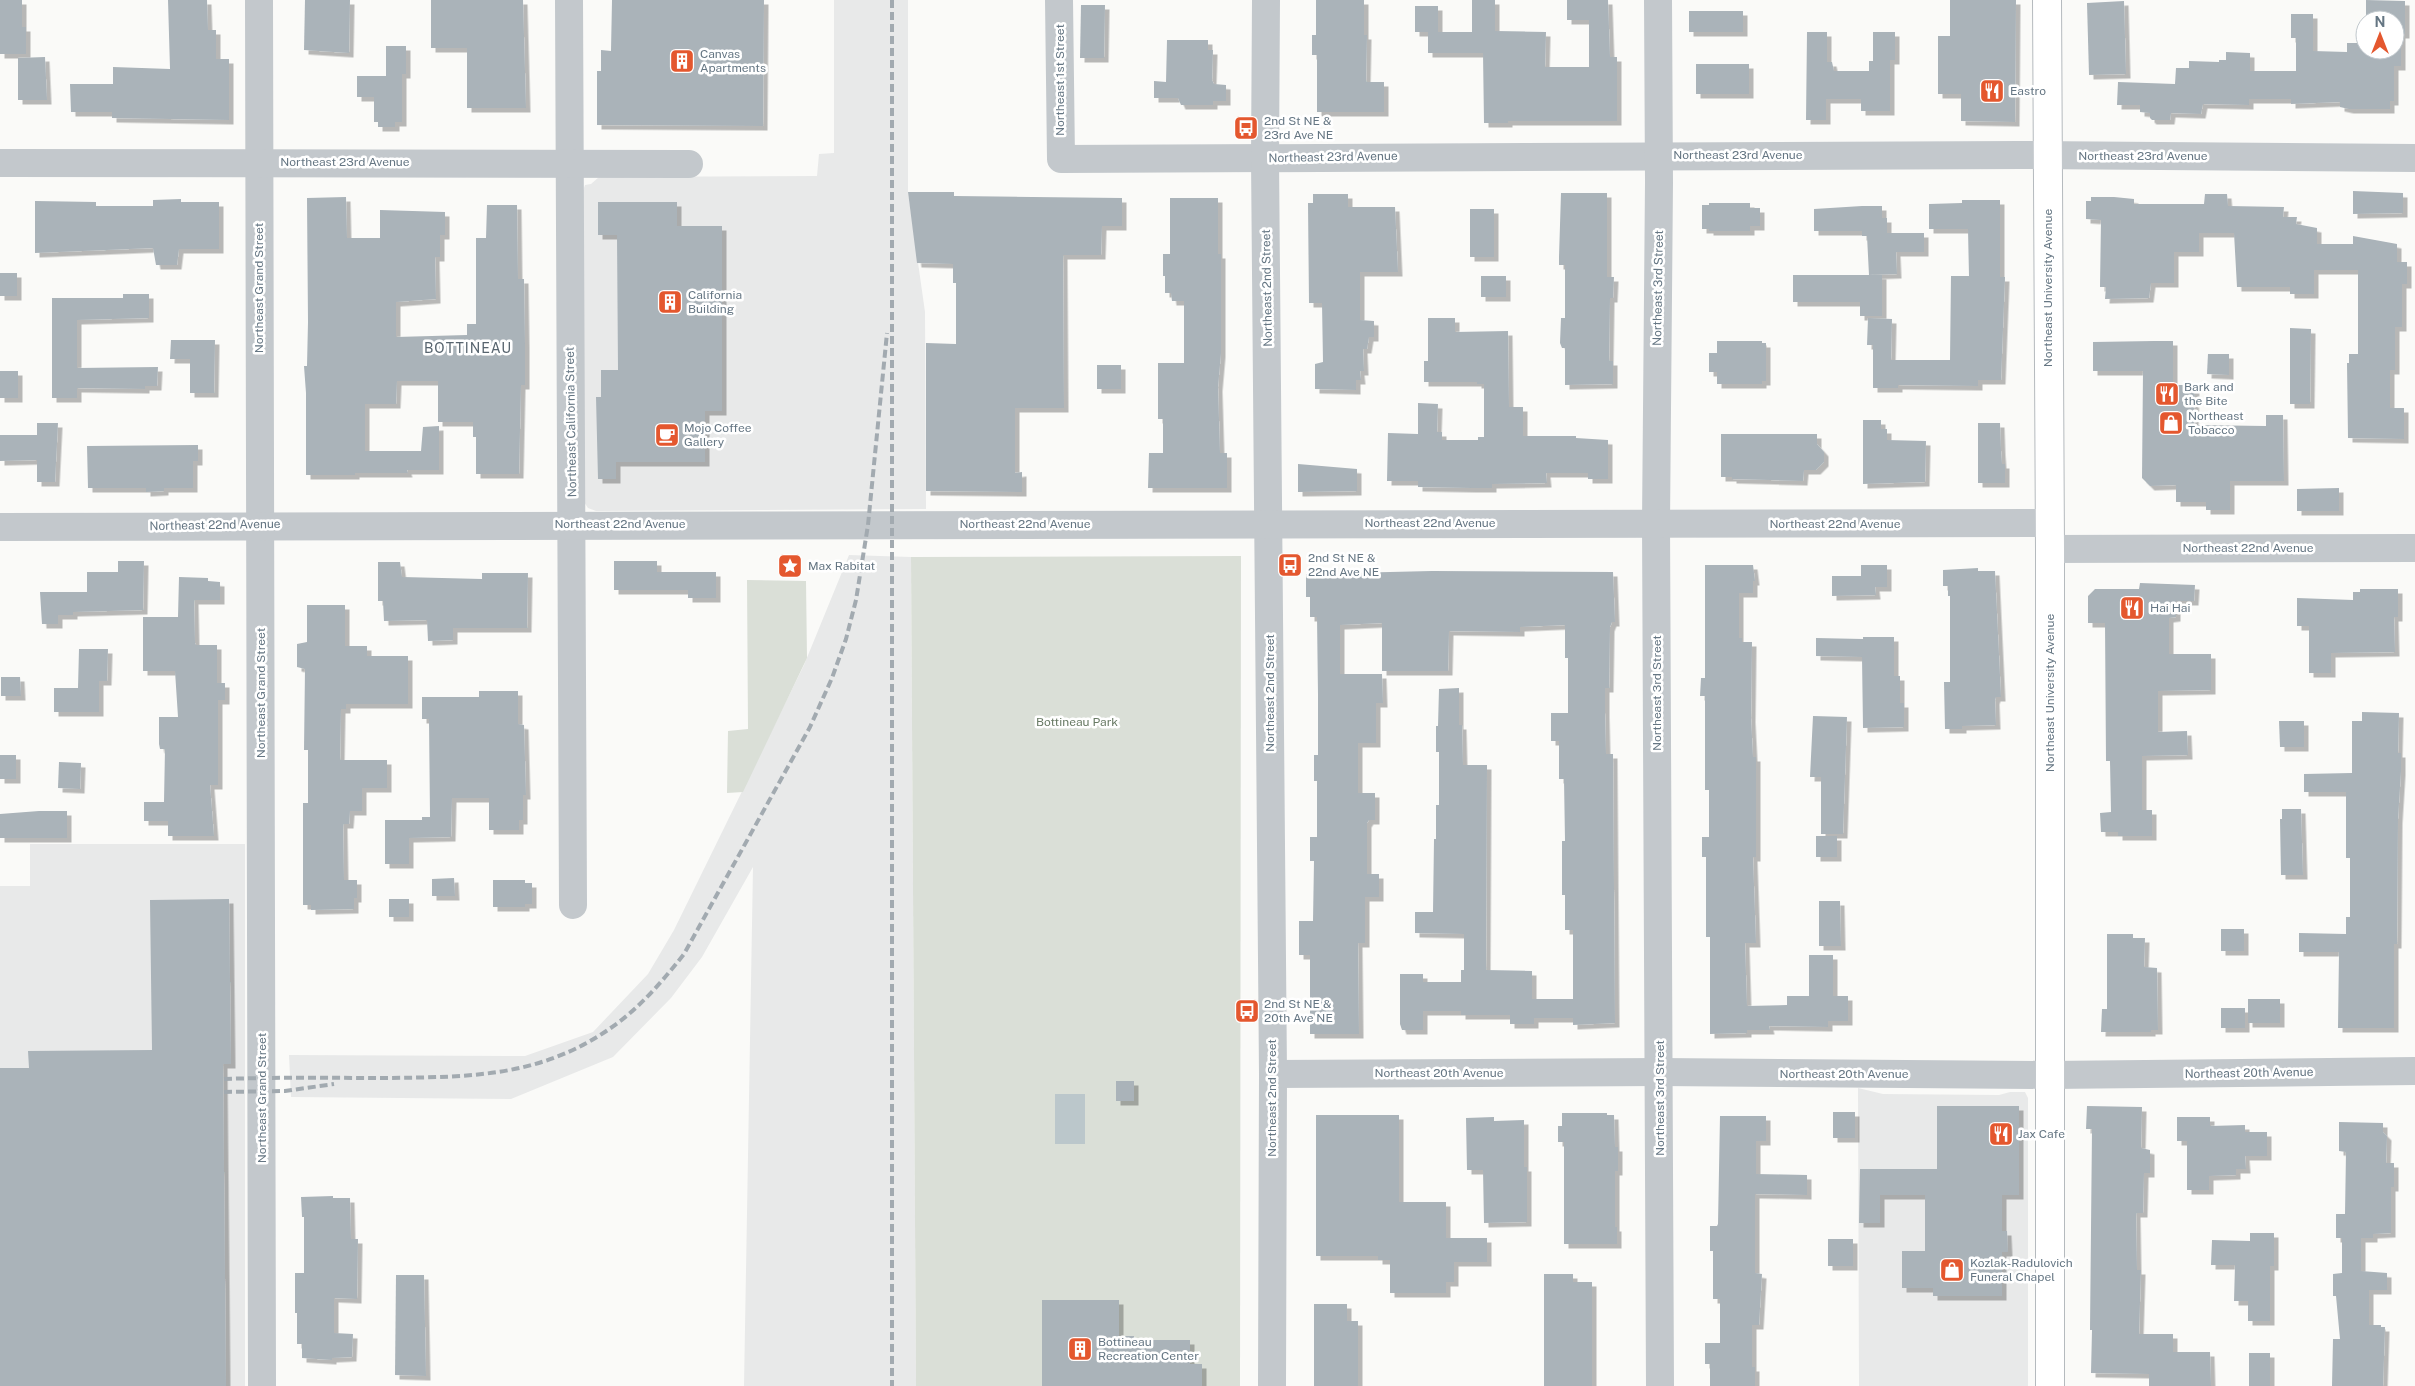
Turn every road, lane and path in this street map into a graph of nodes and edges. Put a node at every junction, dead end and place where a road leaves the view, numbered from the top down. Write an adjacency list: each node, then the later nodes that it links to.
1 (259, 0): 12 (street, Northeast Grand Street)
2 (569, 0): 14 (street, Northeast California Street)
3 (1059, 0): 11 (street, Northeast 1st Street)
4 (1266, 0): 9 (street, Northeast 2nd Street)
5 (1658, 0): 7 (street, Northeast 3rd Street)
6 (2047, 0): 8 (main road, Northeast University Avenue)
7 (1659, 155): 8 (street, Northeast 23rd Avenue); 9 (street, Northeast 23rd Avenue); 18 (street, Northeast 3rd Street)
8 (2048, 155): 10 (street, Northeast 23rd Avenue); 21 (main road, Northeast University Avenue)
9 (1265, 158): 11 (street, Northeast 23rd Avenue); 17 (street, Northeast 2nd Street)
10 (2415, 158)
11 (1061, 159)
12 (258, 162): 13 (street, Northeast 23rd Avenue); 14 (street, Northeast 23rd Avenue); 19 (street, Northeast Grand Street)
13 (0, 163)
14 (569, 163): 15 (street, Northeast 23rd Avenue); 16 (street, Northeast California Street)
15 (689, 164)
16 (572, 523): 17 (street, Northeast 22nd Avenue); 19 (street, Northeast 22nd Avenue); 23 (street, Northeast California Street)
17 (1269, 523): 18 (street, Northeast 22nd Avenue); 26 (street, Northeast 2nd Street)
18 (1656, 523): 21 (street, Northeast 22nd Avenue); 25 (street, Northeast 3rd Street)
19 (261, 525): 20 (street, Northeast 22nd Avenue); 28 (street, Northeast Grand Street)
20 (0, 527)
21 (2050, 536): 22 (street, Northeast 22nd Avenue); 27 (main road, Northeast University Avenue)
22 (2415, 548)
23 (573, 905)
24 (2415, 1071): 27 (street, Northeast 20th Avenue)
25 (1660, 1072): 26 (street, Northeast 20th Avenue); 27 (street, Northeast 20th Avenue); 30 (street, Northeast 3rd Street)
26 (1273, 1074): 29 (street, Northeast 2nd Street)
27 (2050, 1075): 31 (main road, Northeast University Avenue)
28 (262, 1386)
29 (1272, 1386)
30 (1660, 1386)
31 (2050, 1386)

